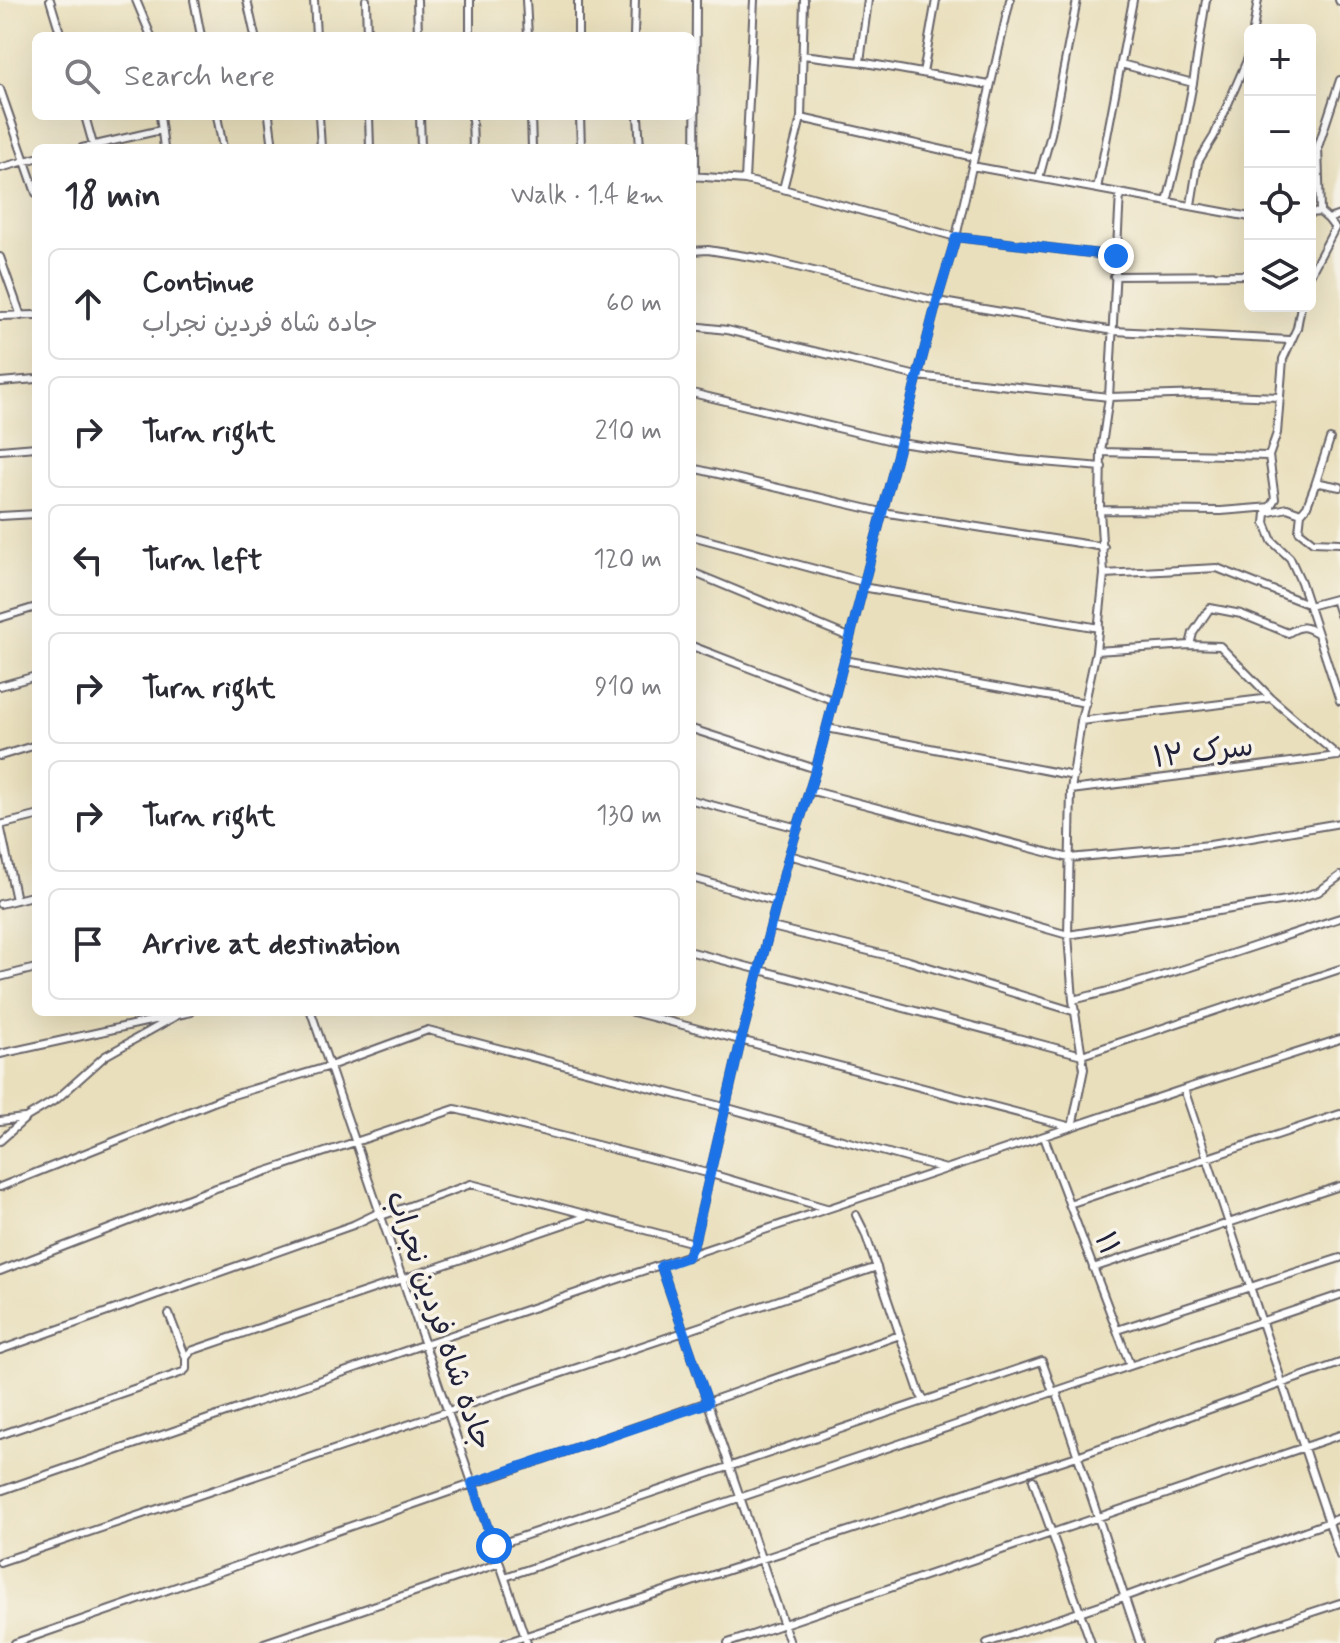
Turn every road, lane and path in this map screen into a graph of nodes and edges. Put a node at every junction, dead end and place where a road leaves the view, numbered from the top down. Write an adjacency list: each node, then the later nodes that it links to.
1 (50, 0): 23 (street)
2 (136, 0): 24 (street)
3 (194, 0): 25 (street)
4 (247, 0): 26 (street)
5 (314, 0): 27 (street)
6 (366, 0): 28 (street)
7 (417, 0): 29 (street)
8 (470, 0): 30 (street)
9 (526, 0): 31 (street)
10 (578, 0): 32 (street)
11 (635, 0): 33 (street)
12 (696, 0): 34 (street)
13 (754, 0): 79 (street)
14 (804, 0): 35 (street)
15 (868, 0): 36 (street)
16 (936, 0): 39 (street)
17 (1010, 0): 42 (street)
18 (1077, 0): 77 (street)
19 (1133, 0): 37 (street)
20 (1206, 0): 41 (street)
21 (1258, 0): 22 (street)
22 (1254, 24)
23 (60, 32)
24 (149, 32)
25 (200, 32)
26 (254, 32)
27 (316, 32)
28 (367, 32)
29 (418, 32)
30 (470, 32)
31 (528, 32)
32 (578, 32)
33 (634, 32)
34 (696, 32)
35 (803, 55): 36 (street); 44 (street)
36 (860, 62): 39 (street)
37 (1121, 64): 41 (street); 81 (street)
38 (1244, 67): 84 (street)
39 (923, 73): 42 (street)
40 (1340, 80): 86 (street)
41 (1193, 83): 83 (street)
42 (989, 85): 71 (street)
43 (0, 89): 73 (street)
44 (801, 118): 71 (street); 80 (street)
45 (86, 120): 58 (street)
46 (160, 120): 57 (street)
47 (218, 120): 61 (street)
48 (270, 120): 62 (street)
49 (319, 120): 63 (street)
50 (369, 120): 64 (street)
51 (420, 120): 65 (street)
52 (472, 120): 66 (street)
53 (531, 120): 67 (street)
54 (580, 120): 68 (street)
55 (638, 120): 69 (street)
56 (695, 120): 70 (street)
57 (161, 130): 59 (street); 60 (street)
58 (93, 144)
59 (106, 144)
60 (163, 144)
61 (222, 144)
62 (272, 144)
63 (321, 144)
64 (370, 144)
65 (421, 144)
66 (473, 144)
67 (532, 144)
68 (581, 144)
69 (640, 144)
70 (694, 144)
71 (974, 157): 74 (street)
72 (32, 159): 73 (street)
73 (26, 161): 75 (street); 78 (street)
74 (972, 166): 77 (street); 91 (street)
75 (0, 168)
76 (696, 176): 79 (street)
77 (1039, 178): 81 (street)
78 (32, 180)
79 (745, 180): 80 (street)
80 (783, 189): 91 (street)
81 (1097, 189): 82 (street)
82 (1120, 193): 83 (street); 93 (street)
83 (1167, 202): 84 (street)
84 (1191, 205): 88 (street)
85 (1316, 212): 86 (street)
86 (1320, 212): 89 (street)
87 (1340, 215): 89 (street)
88 (1244, 216)
89 (1328, 219): 90 (street)
90 (1337, 228): 95 (street)
91 (956, 237): 93 (street); 98 (street)
92 (696, 251): 98 (street)
93 (1116, 256): 97 (street)
94 (0, 257): 102 (street)
95 (1316, 264)
96 (1244, 275): 97 (street)
97 (1114, 276): 104 (street)
98 (937, 301): 104 (street); 106 (street)
99 (1300, 312): 105 (street)
100 (32, 315): 102 (street)
101 (0, 316): 102 (street)
102 (21, 316)
103 (696, 326): 106 (street)
104 (1114, 331): 105 (street); 110 (street)
105 (1289, 340): 111 (street)
106 (917, 376): 110 (street); 113 (street)
107 (32, 379): 108 (street)
108 (0, 382)
109 (696, 394): 113 (street)
110 (1109, 397): 111 (street); 116 (street)
111 (1279, 397): 117 (street)
112 (1330, 439): 120 (street)
113 (900, 443): 118 (street); 124 (street)
114 (32, 447): 115 (street)
115 (0, 450)
116 (1101, 452): 117 (street); 118 (street)
117 (1269, 456): 123 (street)
118 (1102, 467): 122 (street)
119 (696, 469): 124 (street)
120 (1315, 485): 121 (street); 125 (street)
121 (1340, 487)
122 (1100, 510): 123 (street); 130 (street)
123 (1268, 510): 125 (street); 135 (street)
124 (882, 512): 130 (street); 133 (street)
125 (1301, 513): 129 (street)
126 (32, 514): 127 (street)
127 (0, 516)
128 (696, 537): 133 (street)
129 (1340, 543)
130 (1104, 547): 132 (street)
131 (696, 574): 141 (street)
132 (1104, 574): 135 (street); 139 (street)
133 (863, 584): 139 (street); 141 (street)
134 (1337, 599): 135 (street); 137 (street)
135 (1307, 605): 140 (street)
136 (32, 608): 138 (street)
137 (1340, 615)
138 (0, 618)
139 (1099, 628): 144 (street)
140 (1317, 633): 142 (street); 150 (street)
141 (849, 637): 145 (street)
142 (1190, 645): 144 (street); 148 (street)
143 (696, 648): 149 (street)
144 (1096, 651): 151 (street)
145 (844, 660): 149 (street); 151 (street)
146 (32, 677): 147 (street)
147 (0, 686)
148 (1271, 698): 152 (street); 157 (street)
149 (832, 700): 153 (street)
150 (1340, 701)
151 (1086, 703): 152 (street)
152 (1081, 721): 159 (street)
153 (827, 728): 158 (street); 159 (street)
154 (696, 730): 158 (street)
155 (32, 746): 156 (street)
156 (0, 756)
157 (1339, 756): 161 (street, سرک ۱۲)
158 (816, 769): 160 (street)
159 (1074, 776): 161 (street)
160 (809, 790): 166 (street); 168 (street)
161 (1071, 790): 168 (street)
162 (696, 801): 166 (street)
163 (32, 817): 165 (street)
164 (1340, 823): 168 (street)
165 (0, 825): 169 (street)
166 (798, 828): 167 (street)
167 (789, 855): 175 (street); 179 (street)
168 (1069, 858): 179 (street)
169 (9, 866): 170 (street); 174 (street)
170 (0, 868)
171 (1340, 876): 179 (street)
172 (696, 879): 175 (street)
173 (32, 896): 174 (street)
174 (16, 900): 176 (street)
175 (777, 902): 178 (street)
176 (0, 904)
177 (1340, 918): 185 (street)
178 (772, 927): 183 (street); 186 (street)
179 (1068, 935): 185 (street)
180 (696, 953): 183 (street)
181 (32, 969): 184 (street)
182 (1340, 969): 194 (street)
183 (759, 970): 192 (street); 194 (street)
184 (0, 977)
185 (1073, 1000): 186 (street)
186 (1077, 1012): 194 (street)
187 (173, 1016): 193 (street)
188 (176, 1016): 199 (street)
189 (312, 1016): 195 (street, جاده شاه فردین نجراب)
190 (648, 1016): 192 (street)
191 (1340, 1039): 196 (street)
192 (741, 1040): 197 (street); 201 (street)
193 (0, 1054)
194 (1082, 1055): 201 (street)
195 (330, 1066): 197 (street); 204 (street, جاده شاه فردین نجراب); 209 (street)
196 (1184, 1089): 201 (street); 205 (street)
197 (724, 1107): 206 (street); 207 (street)
198 (1340, 1114): 205 (street)
199 (27, 1117): 200 (street); 203 (street)
200 (0, 1121)
201 (1072, 1127): 202 (street)
202 (1044, 1137): 206 (street); 210 (street, ۱۱)
203 (0, 1141)
204 (356, 1143): 207 (street); 212 (street, جاده شاه فردین نجراب); 222 (street)
205 (1207, 1158): 210 (street); 215 (street)
206 (946, 1169): 211 (street)
207 (711, 1174): 211 (street); 216 (street)
208 (1340, 1186): 215 (street)
209 (0, 1187)
210 (1069, 1204): 221 (street, ۱۱)
211 (826, 1208): 217 (street)
212 (380, 1214): 214 (street); 223 (street, جاده شاه فردین نجراب); 232 (street)
213 (856, 1215): 220 (street)
214 (588, 1216): 216 (street); 223 (street)
215 (1228, 1221): 221 (street); 224 (street)
216 (694, 1243): 217 (street)
217 (687, 1257): 219 (street)
218 (1340, 1258): 224 (street)
219 (661, 1266): 229 (street); 231 (street)
220 (877, 1267): 229 (street); 230 (street)
221 (1093, 1268): 228 (street, ۱۱)
222 (0, 1271)
223 (403, 1281): 231 (street, جاده شاه فردین نجراب); 233 (street)
224 (1250, 1287): 227 (street); 228 (street)
225 (1340, 1295): 227 (street)
226 (169, 1314): 233 (street)
227 (1261, 1321): 235 (street); 236 (street)
228 (1117, 1330): 235 (street, ۱۱)
229 (685, 1333): 239 (street); 240 (street)
230 (900, 1335): 238 (street); 239 (street)
231 (425, 1344): 240 (street, جاده شاه فردین نجراب); 248 (street)
232 (0, 1350)
233 (186, 1358): 241 (street)
234 (1340, 1363): 236 (street)
235 (1130, 1365): 237 (street)
236 (1282, 1383): 243 (street); 244 (street)
237 (1054, 1391): 238 (street); 244 (street); 249 (street)
238 (925, 1401): 245 (street)
239 (708, 1403): 245 (street); 247 (street)
240 (448, 1412): 247 (street, جاده شاه فردین نجراب); 257 (street)
241 (0, 1435)
242 (1340, 1435): 243 (street)
243 (1304, 1447): 250 (street); 252 (street)
244 (1077, 1456): 250 (street); 256 (street)
245 (730, 1467): 249 (street); 254 (street)
246 (1033, 1480): 253 (street)
247 (472, 1483): 254 (street, جاده شاه فردین نجراب); 265 (street)
248 (0, 1491)
249 (741, 1498): 256 (street); 259 (street)
250 (1098, 1518): 253 (street); 260 (street)
251 (1340, 1518): 252 (street)
252 (1328, 1521): 255 (street); 260 (street)
253 (1052, 1533): 262 (street); 263 (street)
254 (494, 1546): 258 (street, جاده شاه فردین نجراب)
255 (1340, 1556)
256 (762, 1557): 263 (street); 264 (street)
257 (0, 1562)
258 (500, 1563): 259 (street, جاده شاه فردین نجراب); 266 (street)
259 (505, 1577): 264 (street, جاده شاه فردین نجراب)
260 (1124, 1597): 262 (street); 272 (street)
261 (1340, 1603): 273 (street)
262 (1081, 1612): 270 (street); 271 (street)
263 (784, 1625): 268 (street); 269 (street)
264 (526, 1639): 267 (street)
265 (15, 1643)
266 (264, 1643)
267 (505, 1643)
268 (728, 1643)
269 (790, 1643)
270 (987, 1643)
271 (1091, 1643)
272 (1140, 1643)
273 (1218, 1643)

